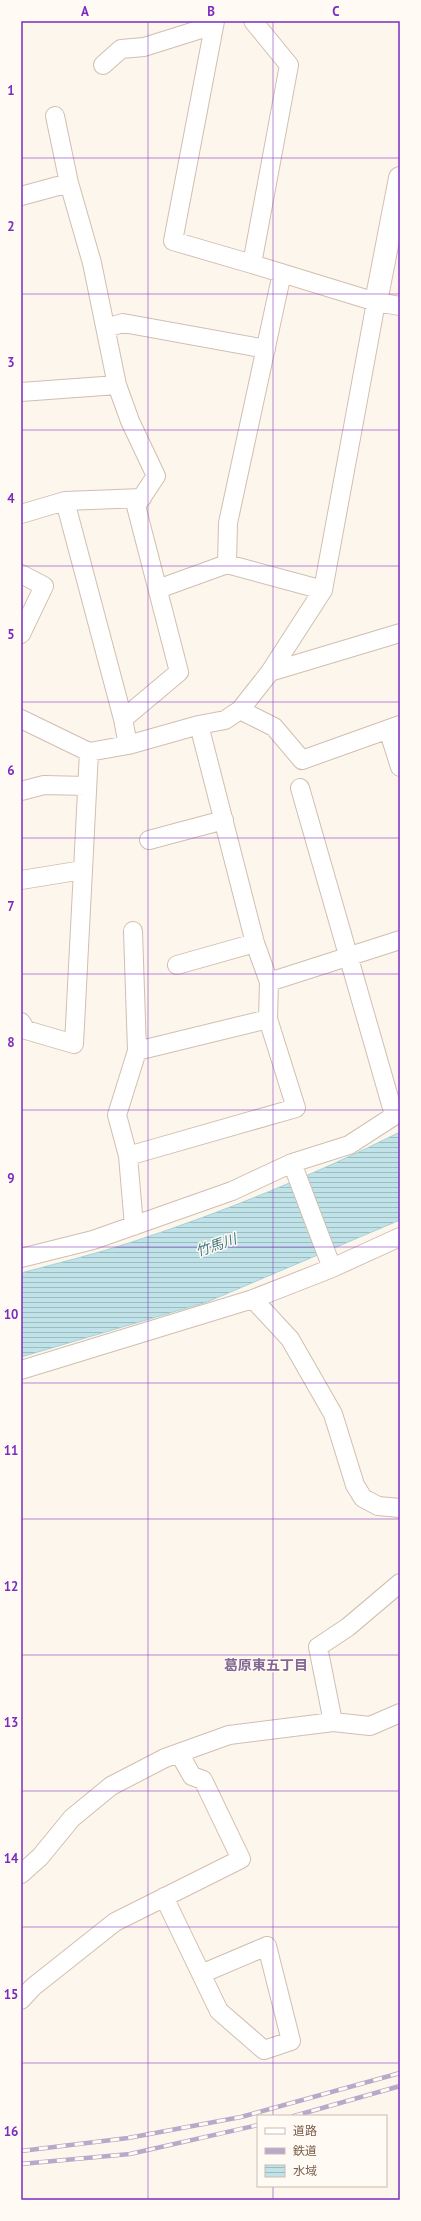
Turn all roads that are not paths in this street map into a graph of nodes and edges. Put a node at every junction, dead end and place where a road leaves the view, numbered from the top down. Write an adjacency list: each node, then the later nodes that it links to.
1 (252, 21): 8 (street)
2 (215, 23): 3 (street); 8 (street)
3 (103, 65)
4 (55, 116): 6 (street)
5 (400, 178): 10 (street)
6 (69, 183): 7 (street); 12 (street)
7 (21, 196)
8 (252, 264): 9 (street)
9 (282, 273): 10 (street); 13 (street)
10 (376, 302): 11 (street); 22 (street)
11 (400, 306)
12 (106, 328): 13 (street); 14 (street)
13 (266, 349): 19 (street)
14 (117, 385): 15 (street); 16 (street)
15 (21, 392)
16 (142, 498): 17 (street); 21 (street)
17 (64, 501): 18 (street); 28 (street)
18 (21, 514)
19 (227, 564): 21 (street); 22 (street)
20 (21, 574): 24 (street)
21 (158, 589): 28 (street)
22 (323, 590): 25 (street)
23 (400, 632): 25 (street)
24 (21, 634)
25 (270, 672): 26 (street)
26 (240, 710): 29 (street); 30 (street)
27 (21, 718): 32 (street)
28 (123, 719): 31 (street)
29 (199, 725): 31 (street); 37 (street)
30 (394, 727): 33 (street)
31 (128, 745): 32 (street)
32 (89, 752): 34 (street)
33 (400, 767)
34 (87, 786): 36 (street); 39 (street)
35 (300, 788): 44 (street)
36 (21, 791)
37 (224, 820): 38 (street); 43 (street)
38 (150, 840)
39 (83, 870): 40 (street); 48 (street)
40 (21, 880)
41 (133, 931): 49 (street)
42 (400, 940): 44 (street)
43 (255, 943): 45 (street); 46 (street)
44 (348, 958): 46 (street); 50 (street)
45 (177, 965)
46 (269, 982): 47 (street)
47 (268, 1019): 49 (street); 51 (street)
48 (21, 1022)
49 (137, 1051): 51 (street)
50 (397, 1113): 52 (street)
51 (128, 1156): 53 (street)
52 (292, 1163): 53 (street); 56 (street)
53 (134, 1226): 55 (street)
54 (400, 1237): 56 (street)
55 (21, 1258)
56 (332, 1268): 57 (street)
57 (252, 1299): 58 (street); 59 (street)
58 (21, 1370)
59 (400, 1508)
60 (400, 1583): 62 (street)
61 (400, 1713): 62 (street)
62 (332, 1722): 63 (street)
63 (179, 1753): 64 (street); 65 (street)
64 (21, 1874)
65 (164, 1897): 66 (street); 67 (street)
66 (201, 1974): 66 (street)
67 (21, 2000)

